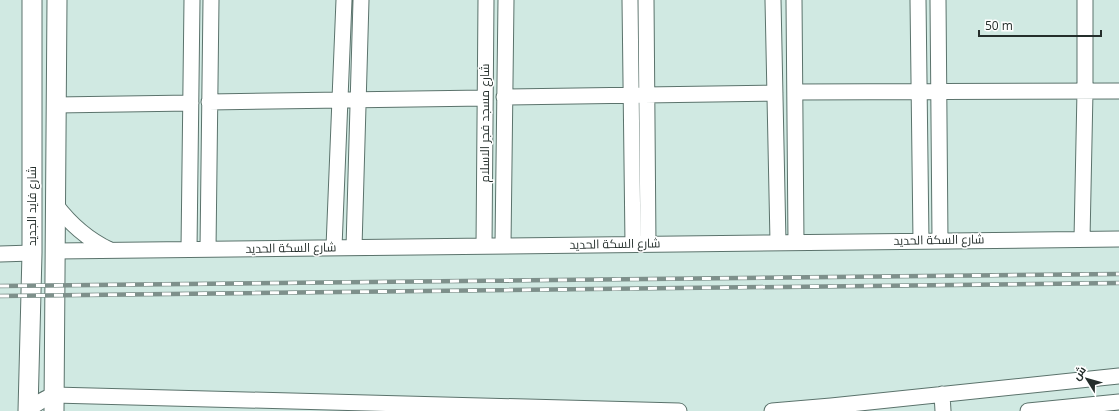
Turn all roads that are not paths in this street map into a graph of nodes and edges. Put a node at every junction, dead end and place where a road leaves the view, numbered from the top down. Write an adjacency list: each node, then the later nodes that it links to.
1 (32, 0): 51 (street, شارع فايد الجديد)
2 (57, 0): 30 (street, شارع فايد الجديد)
3 (192, 0): 29 (street)
4 (210, 0): 28 (street)
5 (344, 0): 26 (street)
6 (361, 0): 27 (street)
7 (486, 0): 22 (street, شارع مسجد فجر الاسلام)
8 (506, 0): 23 (street, شارع مسجد فجر الاسلام)
9 (630, 0): 24 (street)
10 (646, 0): 25 (street)
11 (773, 0): 16 (street)
12 (794, 0): 17 (street)
13 (918, 0): 20 (street)
14 (938, 0): 21 (street)
15 (1085, 0): 18 (street)
16 (775, 89): 17 (street); 25 (street); 31 (street)
17 (795, 89): 20 (street); 32 (street)
18 (1085, 91): 19 (street); 21 (street); 37 (street)
19 (1119, 91)
20 (919, 92): 21 (street); 39 (street)
21 (938, 92): 38 (street)
22 (485, 94): 23 (street); 27 (street); 33 (street, شارع مسجد فجر الاسلام)
23 (505, 94): 24 (street); 34 (street, شارع مسجد فجر الاسلام)
24 (631, 95): 25 (street); 42 (street)
25 (647, 95): 42 (street)
26 (340, 100): 27 (street); 28 (street); 45 (street)
27 (358, 100): 46 (street)
28 (209, 103): 29 (street); 29 (street); 48 (street)
29 (190, 104): 30 (street); 47 (street)
30 (56, 105): 35 (street, شارع فايد الجديد)
31 (775, 108): 32 (street); 40 (street)
32 (795, 110): 41 (street)
33 (485, 115): 34 (street); 44 (street, شارع مسجد فجر الاسلام)
34 (504, 115): 43 (street, شارع مسجد فجر الاسلام)
35 (56, 205): 49 (street, شارع السكة الحديد); 50 (street, شارع فايد الجديد)
36 (1119, 238): 37 (street, شارع السكة الحديد)
37 (1082, 239): 38 (street, شارع السكة الحديد)
38 (940, 240): 39 (street, شارع السكة الحديد)
39 (921, 241): 41 (street, شارع السكة الحديد)
40 (778, 242): 41 (street, شارع السكة الحديد); 42 (street, شارع السكة الحديد)
41 (796, 242)
42 (641, 244): 43 (street, شارع السكة الحديد)
43 (503, 245): 44 (street, شارع السكة الحديد)
44 (484, 246): 46 (street, شارع السكة الحديد)
45 (334, 247): 46 (street, شارع السكة الحديد); 48 (street, شارع السكة الحديد)
46 (354, 247)
47 (189, 249): 48 (street, شارع السكة الحديد); 49 (street, شارع السكة الحديد)
48 (208, 249)
49 (111, 250): 50 (street, شارع السكة الحديد)
50 (56, 251): 56 (street, شارع فايد الجديد)
51 (32, 253): 52 (street); 58 (street, شارع فايد الجديد)
52 (0, 254)
53 (1119, 376): 54 (street)
54 (942, 394): 60 (street); 61 (street)
55 (1119, 402): 62 (street)
56 (54, 403): 57 (street); 58 (street)
57 (530, 409): 59 (street)
58 (28, 411)
59 (680, 411)
60 (772, 411)
61 (943, 411)
62 (1028, 411)

